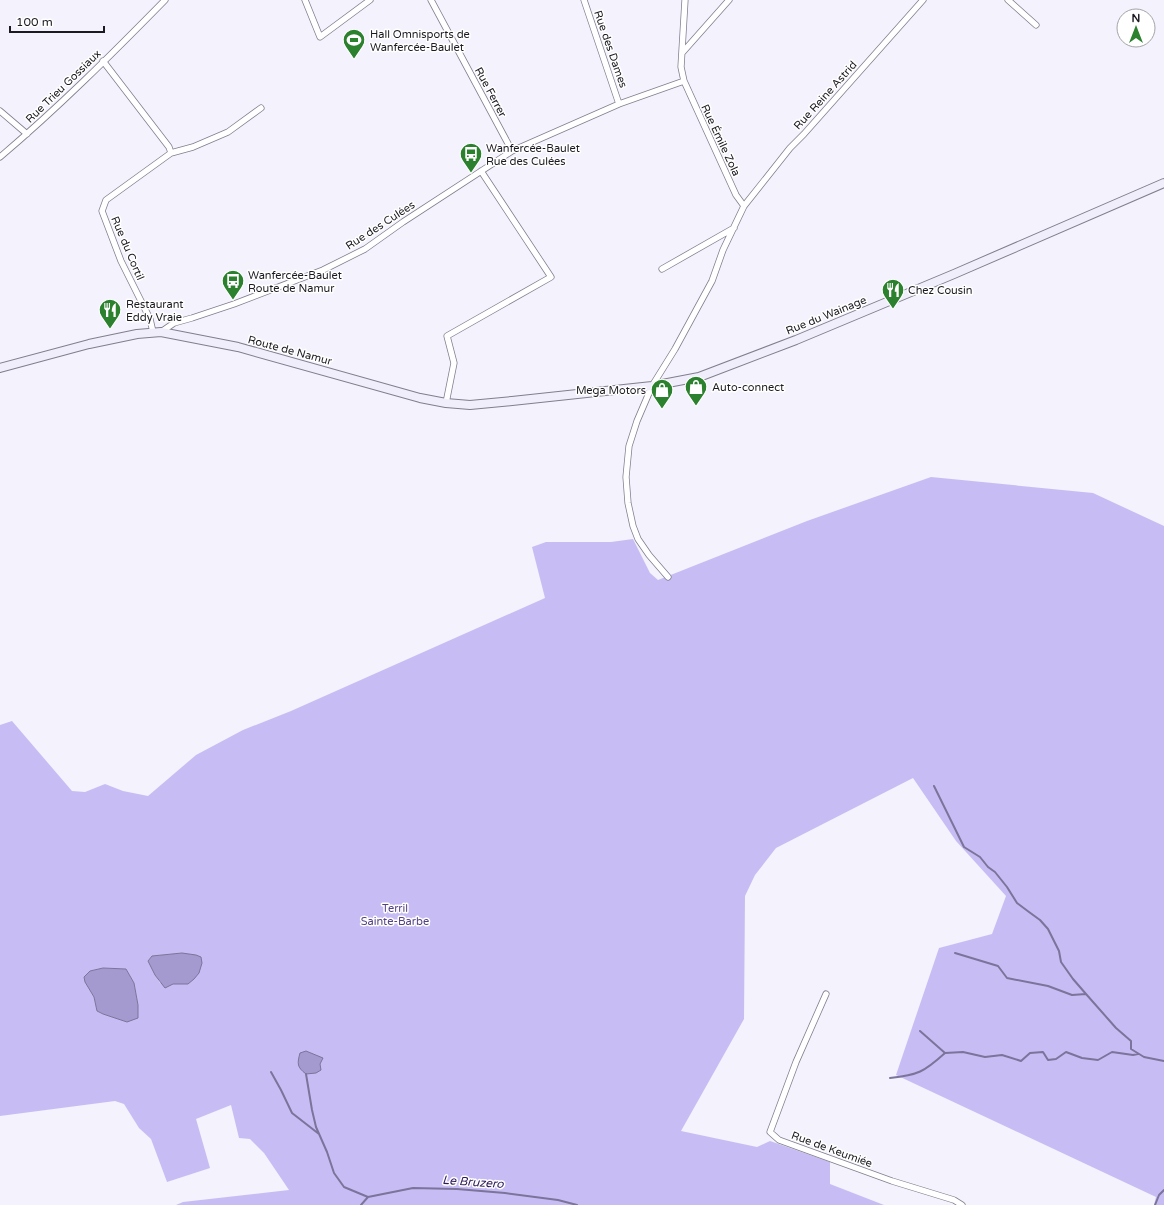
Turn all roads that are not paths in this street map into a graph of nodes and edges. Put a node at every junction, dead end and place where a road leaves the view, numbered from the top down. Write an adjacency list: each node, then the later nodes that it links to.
1 (165, 0): 12 (street, Rue Trieu Gossiaux)
2 (306, 0): 3 (street)
3 (370, 0)
4 (431, 0): 18 (street, Rue Ferrer)
5 (584, 0): 14 (street, Rue des Dames)
6 (685, 0): 11 (street, Rue Émile Zola)
7 (729, 0): 11 (street)
8 (922, 0): 23 (street, Rue Reine Astrid)
9 (1008, 0): 10 (street)
10 (1036, 25)
11 (682, 53): 13 (street, Rue Émile Zola)
12 (103, 61): 17 (street, Rue Trieu Gossiaux); 19 (street)
13 (684, 81): 14 (street, Rue des Culées); 23 (street, Rue Émile Zola)
14 (619, 104): 18 (street, Rue des Culées)
15 (261, 108): 19 (street, Rue du Cortil)
16 (0, 111): 17 (street)
17 (27, 134): 20 (street, Rue Trieu Gossiaux)
18 (512, 151): 21 (street, Rue des Culées)
19 (172, 153): 26 (street, Rue du Cortil)
20 (0, 157)
21 (481, 171): 26 (street, Rue des Culées); 30 (street)
22 (1164, 183): 28 (main road, Rue du Wainage)
23 (744, 206): 24 (street, Rue Reine Astrid)
24 (734, 228): 25 (street); 28 (street, Rue Reine Astrid)
25 (662, 269)
26 (157, 332): 27 (main road, Route de Namur); 30 (main road, Route de Namur)
27 (0, 368)
28 (652, 386): 29 (main road, Rue du Wainage); 31 (street, Rue Reine Astrid)
29 (575, 394): 30 (main road, Route de Namur)
30 (446, 404)
31 (668, 577)
32 (826, 994): 33 (street, Rue de Keumiée)
33 (962, 1205)

